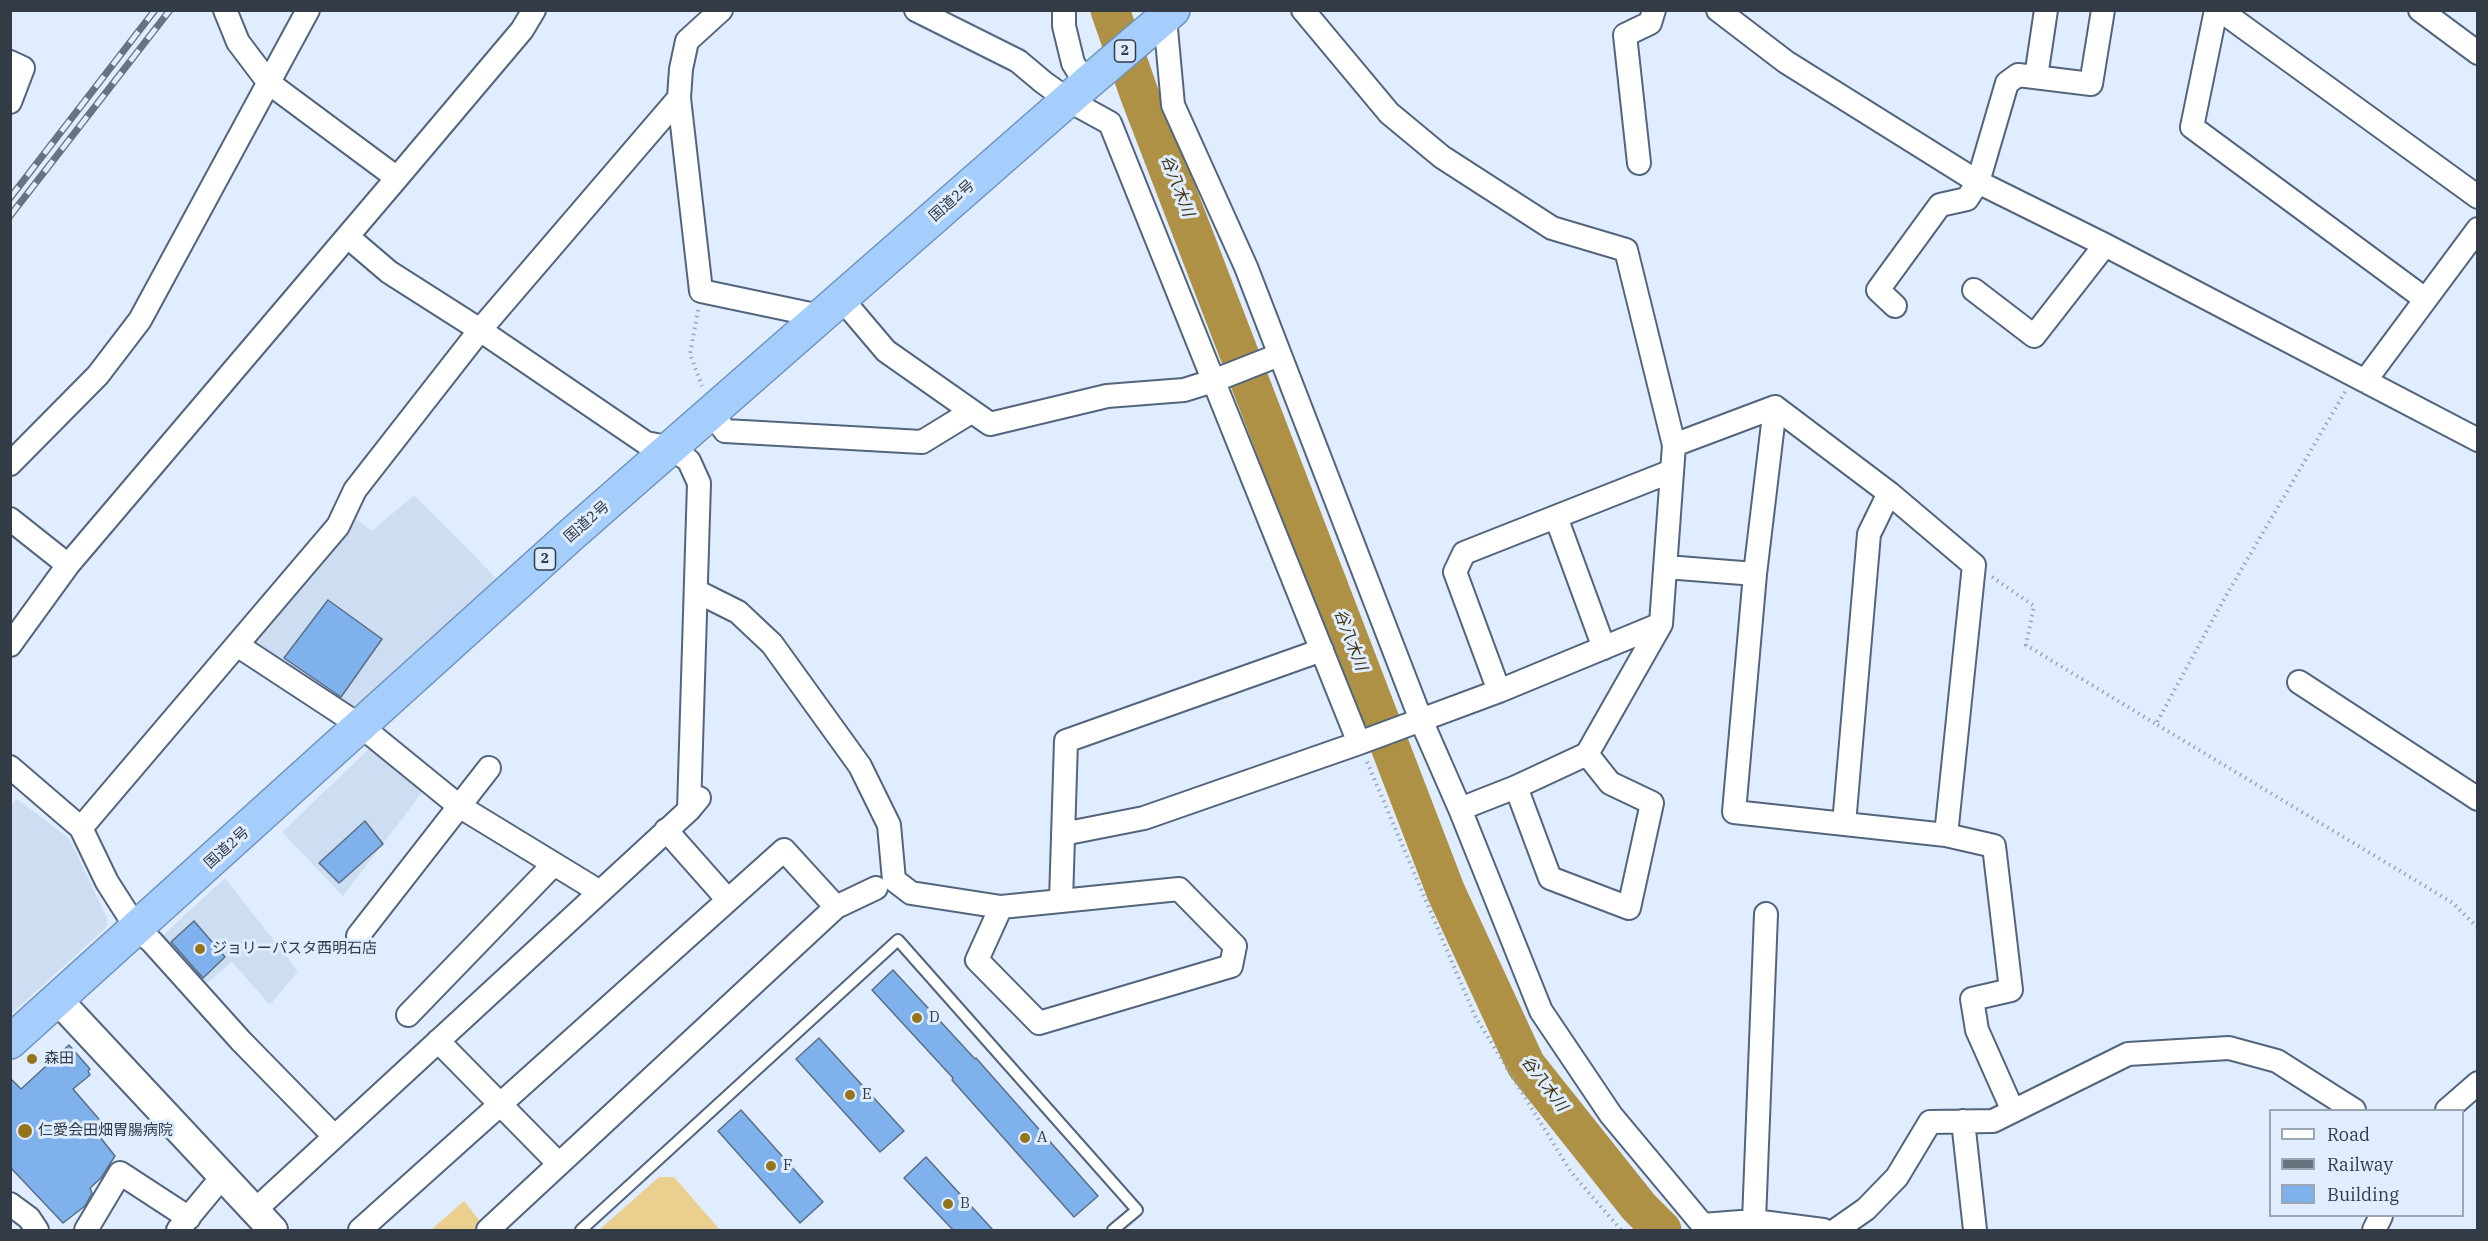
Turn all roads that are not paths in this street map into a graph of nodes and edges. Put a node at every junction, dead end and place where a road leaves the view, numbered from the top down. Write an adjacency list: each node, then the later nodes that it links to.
1 (225, 10): 18 (street)
2 (308, 10): 18 (street)
3 (534, 10): 23 (street)
4 (721, 10): 20 (street)
5 (916, 10): 19 (street)
6 (1064, 10): 19 (street)
7 (1303, 10): 41 (street)
8 (1654, 10): 22 (street)
9 (1718, 10): 24 (street)
10 (2046, 10): 17 (street)
11 (2103, 10): 17 (street)
12 (2218, 10): 25 (street); 30 (street)
13 (2420, 10): 15 (street)
14 (1169, 14): 19 (highway, 国道2号 / 2); 34 (street)
15 (2478, 52)
16 (10, 62): 21 (street)
17 (2036, 77): 24 (street)
18 (269, 83): 23 (street); 43 (street)
19 (1077, 92): 32 (highway, 国道2号 / 2); 35 (street)
20 (679, 98): 32 (street); 33 (street)
21 (10, 102)
22 (1639, 163)
23 (397, 178): 27 (street)
24 (1978, 182): 28 (street); 31 (street)
25 (2478, 197)
26 (2478, 229): 30 (street)
27 (348, 237): 33 (street); 48 (street)
28 (2105, 245): 29 (street); 36 (street)
29 (1974, 290)
30 (2425, 299): 36 (street)
31 (1895, 306)
32 (830, 307): 38 (street); 39 (highway, 国道2号 / 2)
33 (480, 330): 42 (street); 54 (street)
34 (1279, 354): 35 (street); 59 (street)
35 (1214, 381): 38 (street); 56 (street)
36 (2364, 381): 40 (street)
37 (1775, 406): 41 (street); 45 (street); 50 (street)
38 (971, 412): 39 (street)
39 (712, 413): 42 (highway, 国道2号 / 2)
40 (2472, 430)
41 (1674, 445): 44 (street)
42 (672, 448): 51 (street); 60 (highway, 国道2号 / 2)
43 (10, 464)
44 (1672, 471): 46 (street); 49 (street)
45 (1889, 493): 71 (street); 75 (street)
46 (1556, 517): 55 (street); 58 (street)
47 (10, 519): 48 (street)
48 (68, 565): 53 (street)
49 (1666, 567): 50 (street); 52 (street)
50 (1755, 574): 71 (street)
51 (696, 591): 70 (street); 82 (street)
52 (1662, 624): 55 (street); 62 (street)
53 (10, 645)
54 (237, 645): 60 (street); 72 (street)
55 (1604, 648): 58 (street)
56 (1322, 650): 61 (street); 74 (street)
57 (2300, 682): 67 (street)
58 (1499, 691): 59 (street)
59 (1421, 720): 61 (street); 69 (street)
60 (362, 726): 68 (street); 84 (highway, 国道2号 / 2)
61 (1359, 743): 74 (street)
62 (1587, 754): 65 (street); 65 (street)
63 (10, 767): 72 (street)
64 (489, 768): 68 (street)
65 (1516, 787): 69 (street)
66 (703, 792): 70 (street)
67 (2478, 799)
68 (459, 806): 76 (street); 85 (street)
69 (1460, 808): 103 (street)
70 (688, 810): 73 (street)
71 (1844, 824): 75 (street)
72 (81, 828): 84 (street)
73 (666, 830): 78 (street); 79 (street)
74 (1063, 834): 80 (street)
75 (1946, 835): 94 (street)
76 (554, 864): 78 (street); 87 (street)
77 (876, 888): 81 (street)
78 (600, 892): 88 (street)
79 (728, 900): 81 (street); 91 (street)
80 (1061, 901): 82 (street); 82 (street)
81 (836, 907): 97 (street)
82 (1001, 907)
83 (1766, 914): 101 (street)
84 (137, 929): 86 (highway, 国道2号 / 2); 96 (street)
85 (358, 936)
86 (58, 1000): 89 (highway, 国道2号 / 2); 98 (street)
87 (408, 1015)
88 (438, 1041): 91 (street); 96 (street)
89 (10, 1042)
90 (2478, 1083): 93 (street)
91 (500, 1104): 97 (street); 106 (street)
92 (2352, 1109): 94 (street)
93 (2448, 1109)
94 (2013, 1112): 95 (street)
95 (1963, 1121): 111 (street); 112 (street)
96 (334, 1136): 100 (street)
97 (558, 1163): 107 (street)
98 (222, 1177): 100 (street); 102 (street)
99 (10, 1204): 104 (street)
100 (263, 1221)
101 (1754, 1221): 103 (street); 110 (street)
102 (183, 1224): 105 (street)
103 (1705, 1228)
104 (37, 1230)
105 (86, 1230)
106 (360, 1230)
107 (488, 1230)
108 (581, 1230): 109 (lane)
109 (1113, 1230)
110 (1823, 1230)
111 (1836, 1230)
112 (1975, 1230)

